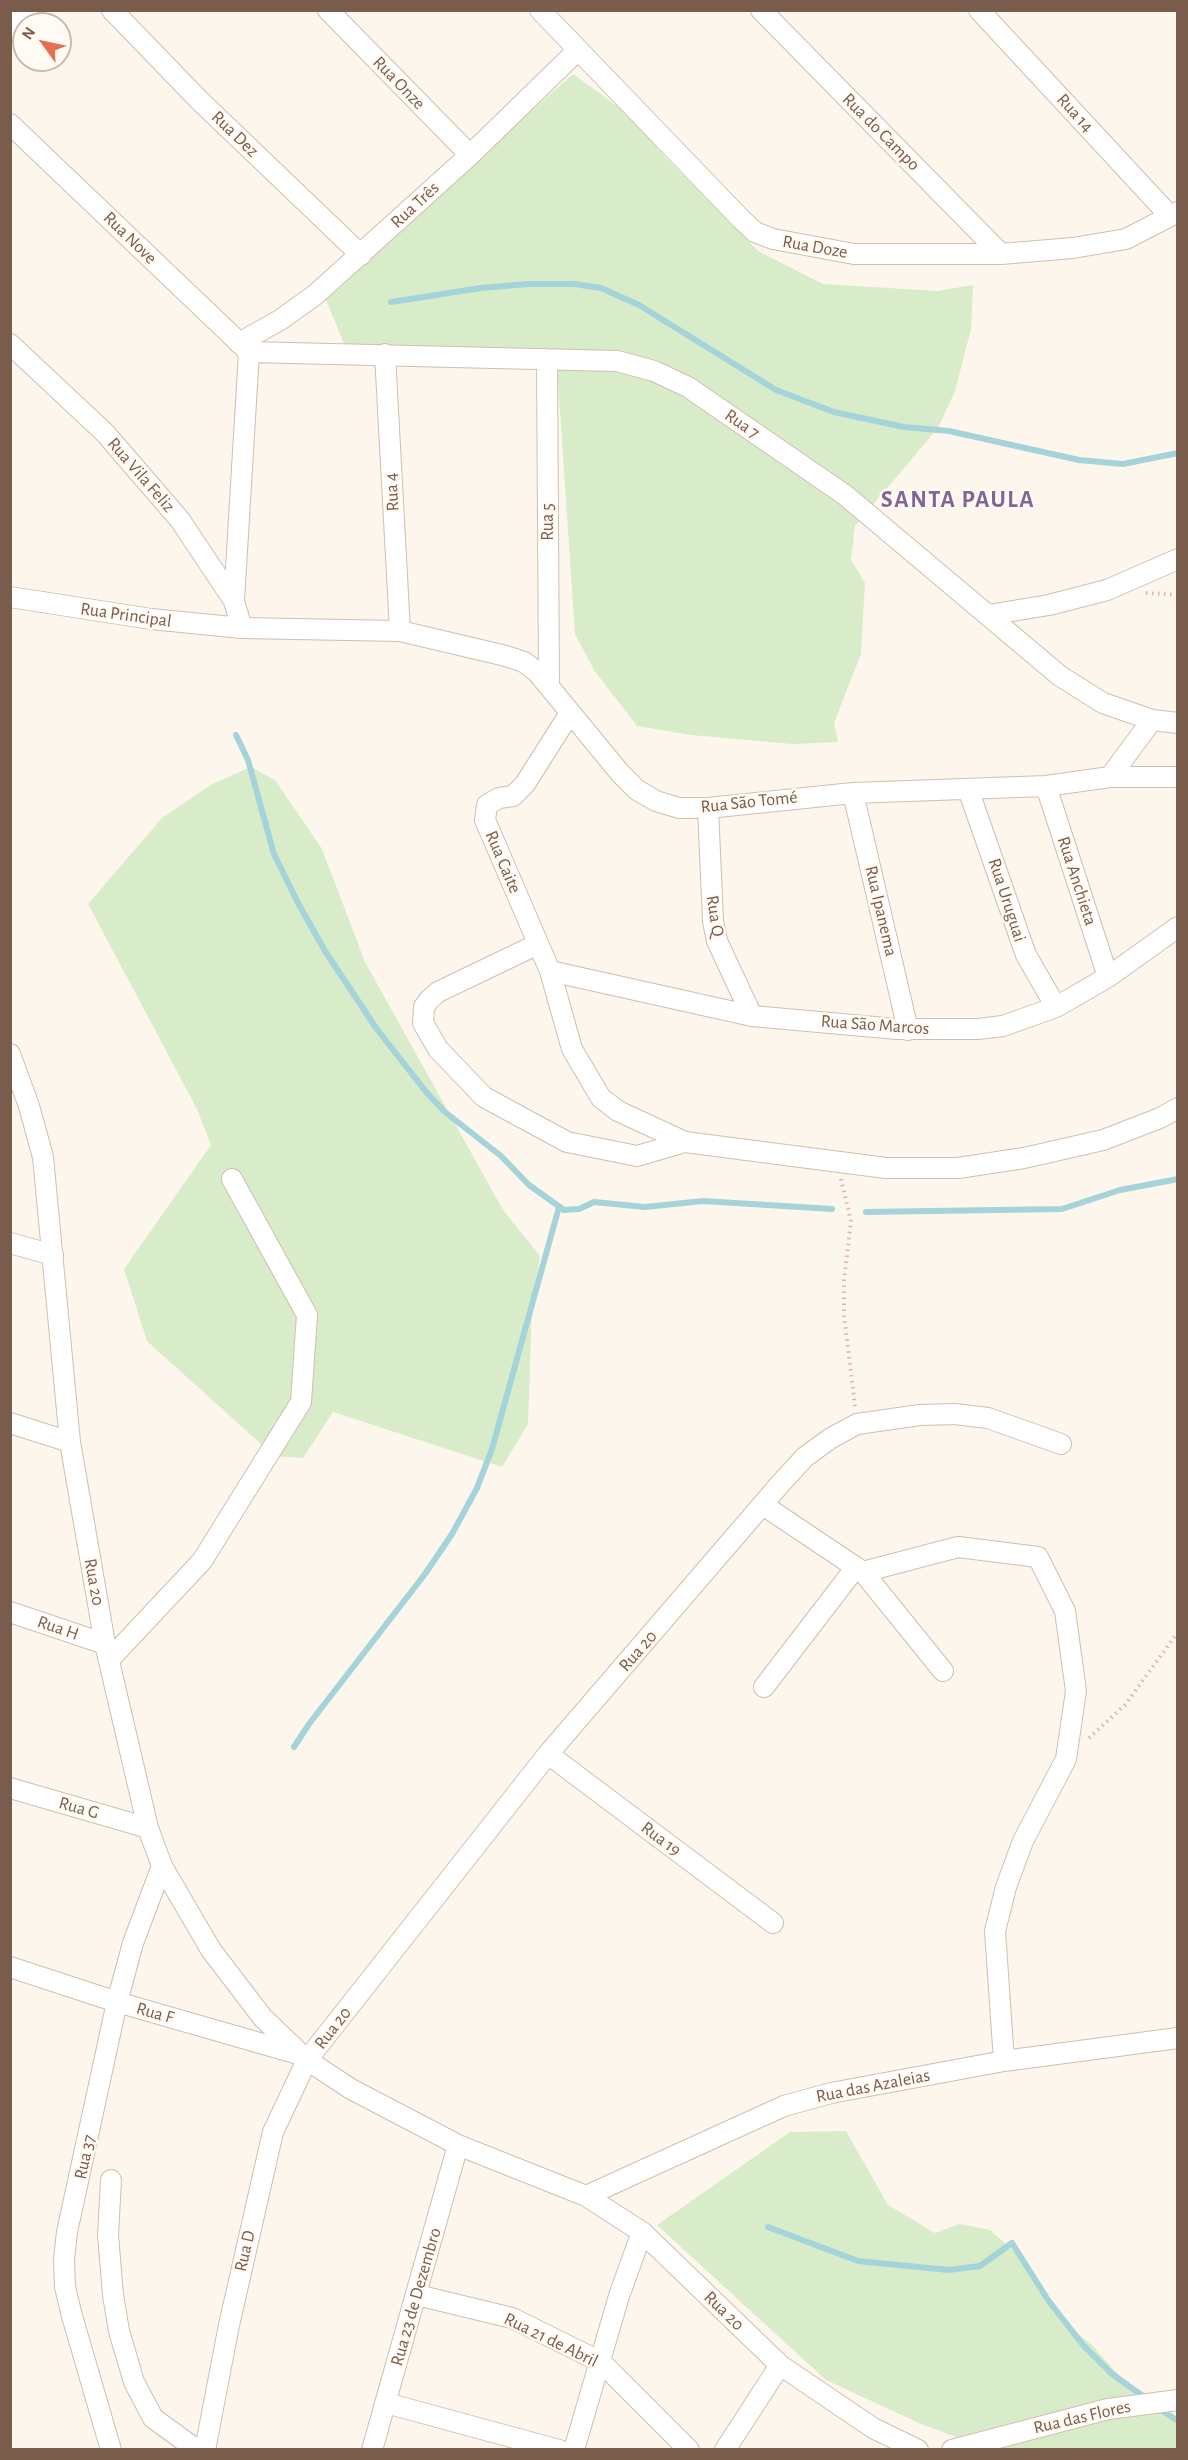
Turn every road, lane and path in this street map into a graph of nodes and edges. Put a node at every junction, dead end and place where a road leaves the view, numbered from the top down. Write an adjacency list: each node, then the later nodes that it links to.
1 (29, 10): 7 (street)
2 (112, 10): 13 (street, Rua Dez)
3 (328, 10): 10 (street, Rua Onze)
4 (540, 10): 8 (street, Rua Doze)
5 (761, 10): 12 (street, Rua do Campo)
6 (979, 10): 11 (street, Rua 14)
7 (10, 27)
8 (578, 50): 10 (street, Rua Três); 12 (street, Rua Doze)
9 (10, 124): 15 (street, Rua Nove)
10 (470, 155): 13 (street, Rua Três)
11 (1174, 214): 12 (street, Rua Doze)
12 (1001, 254)
13 (361, 255): 15 (street, Rua Três)
14 (10, 344): 20 (street, Rua Vila Feliz)
15 (244, 347): 16 (street, Rua 7); 20 (street)
16 (385, 354): 17 (street, Rua 7); 23 (street, Rua 4)
17 (547, 359): 21 (street, Rua 7); 24 (street, Rua 5)
18 (1178, 559): 21 (street)
19 (10, 597): 22 (street, Rua Principal)
20 (234, 600): 22 (street, Rua Vila Feliz)
21 (988, 615): 26 (street, Rua 7)
22 (242, 628): 23 (street, Rua São Tomé)
23 (400, 631): 24 (street, Rua São Tomé)
24 (549, 685): 25 (street, Rua São Tomé)
25 (570, 713): 33 (street, Rua São Tomé); 35 (street, Rua Caite)
26 (1152, 720): 27 (street, Rua 7); 28 (street)
27 (1178, 723)
28 (1110, 777): 29 (street, Rua São Tomé); 30 (street, Rua São Tomé)
29 (1178, 777)
30 (1046, 786): 31 (street, Rua São Tomé); 37 (street, Rua Anchieta)
31 (968, 789): 32 (street, Rua São Tomé); 38 (street, Rua Uruguai)
32 (853, 793): 33 (street, Rua São Tomé); 40 (street, Rua Ipanema)
33 (708, 808): 39 (street, Rua Q)
34 (1178, 927): 37 (street, Rua São Marcos)
35 (538, 944): 36 (street, Rua Caite); 43 (street)
36 (550, 971): 39 (street, Rua São Marcos); 43 (street, Rua Caite)
37 (1108, 977): 38 (street, Rua São Marcos)
38 (1056, 1007): 40 (street, Rua São Marcos)
39 (752, 1016): 40 (street, Rua São Marcos)
40 (908, 1030)
41 (11, 1056): 47 (street, Rua 20)
42 (1178, 1108): 44 (street)
43 (685, 1142): 44 (street)
44 (837, 1163): 49 (path)
45 (232, 1179): 56 (street)
46 (10, 1243): 47 (street)
47 (53, 1255): 50 (street, Rua 20)
48 (10, 1423): 50 (street)
49 (857, 1424): 51 (street, Rua 20); 52 (street, Rua 20)
50 (70, 1442): 56 (street, Rua 20)
51 (1061, 1444)
52 (763, 1505): 53 (street); 59 (street, Rua 20)
53 (859, 1569): 57 (street); 58 (street); 60 (street)
54 (10, 1612): 56 (street, Rua H)
55 (1178, 1632): 60 (path)
56 (107, 1652): 62 (street, Rua 20)
57 (942, 1671)
58 (764, 1687)
59 (548, 1754): 64 (street, Rua 19); 68 (street, Rua 20)
60 (1066, 1759): 69 (street)
61 (10, 1788): 62 (street, Rua G)
62 (148, 1828): 63 (street, Rua 20)
63 (162, 1866): 66 (street, Rua 37); 68 (street, Rua 20)
64 (773, 1923)
65 (10, 1967): 66 (street, Rua F)
66 (117, 2002): 68 (street, Rua F); 79 (street, Rua 37)
67 (1178, 2038): 69 (street, Rua das Azaleias)
68 (304, 2057): 70 (street, Rua 20); 81 (street, Rua D)
69 (1004, 2061): 72 (street, Rua das Azaleias)
70 (458, 2145): 72 (street, Rua 20); 74 (street, Rua 23 de Dezembro)
71 (111, 2180): 80 (street)
72 (586, 2196): 73 (street, Rua 20)
73 (642, 2232): 75 (street); 76 (street, Rua 20)
74 (417, 2295): 75 (street, Rua 21 de Abril); 78 (street, Rua 23 de Dezembro)
75 (601, 2362): 84 (street); 85 (street, Rua 21 de Abril)
76 (780, 2365): 86 (street); 87 (street, Rua 20)
77 (1178, 2400): 88 (street, Rua das Flores)
78 (386, 2403): 82 (street, Rua 23 de Dezembro); 83 (street)
79 (111, 2450)
80 (197, 2450)
81 (205, 2450)
82 (372, 2450)
83 (560, 2450)
84 (574, 2450)
85 (689, 2450)
86 (725, 2450)
87 (918, 2450)
88 (952, 2450)

